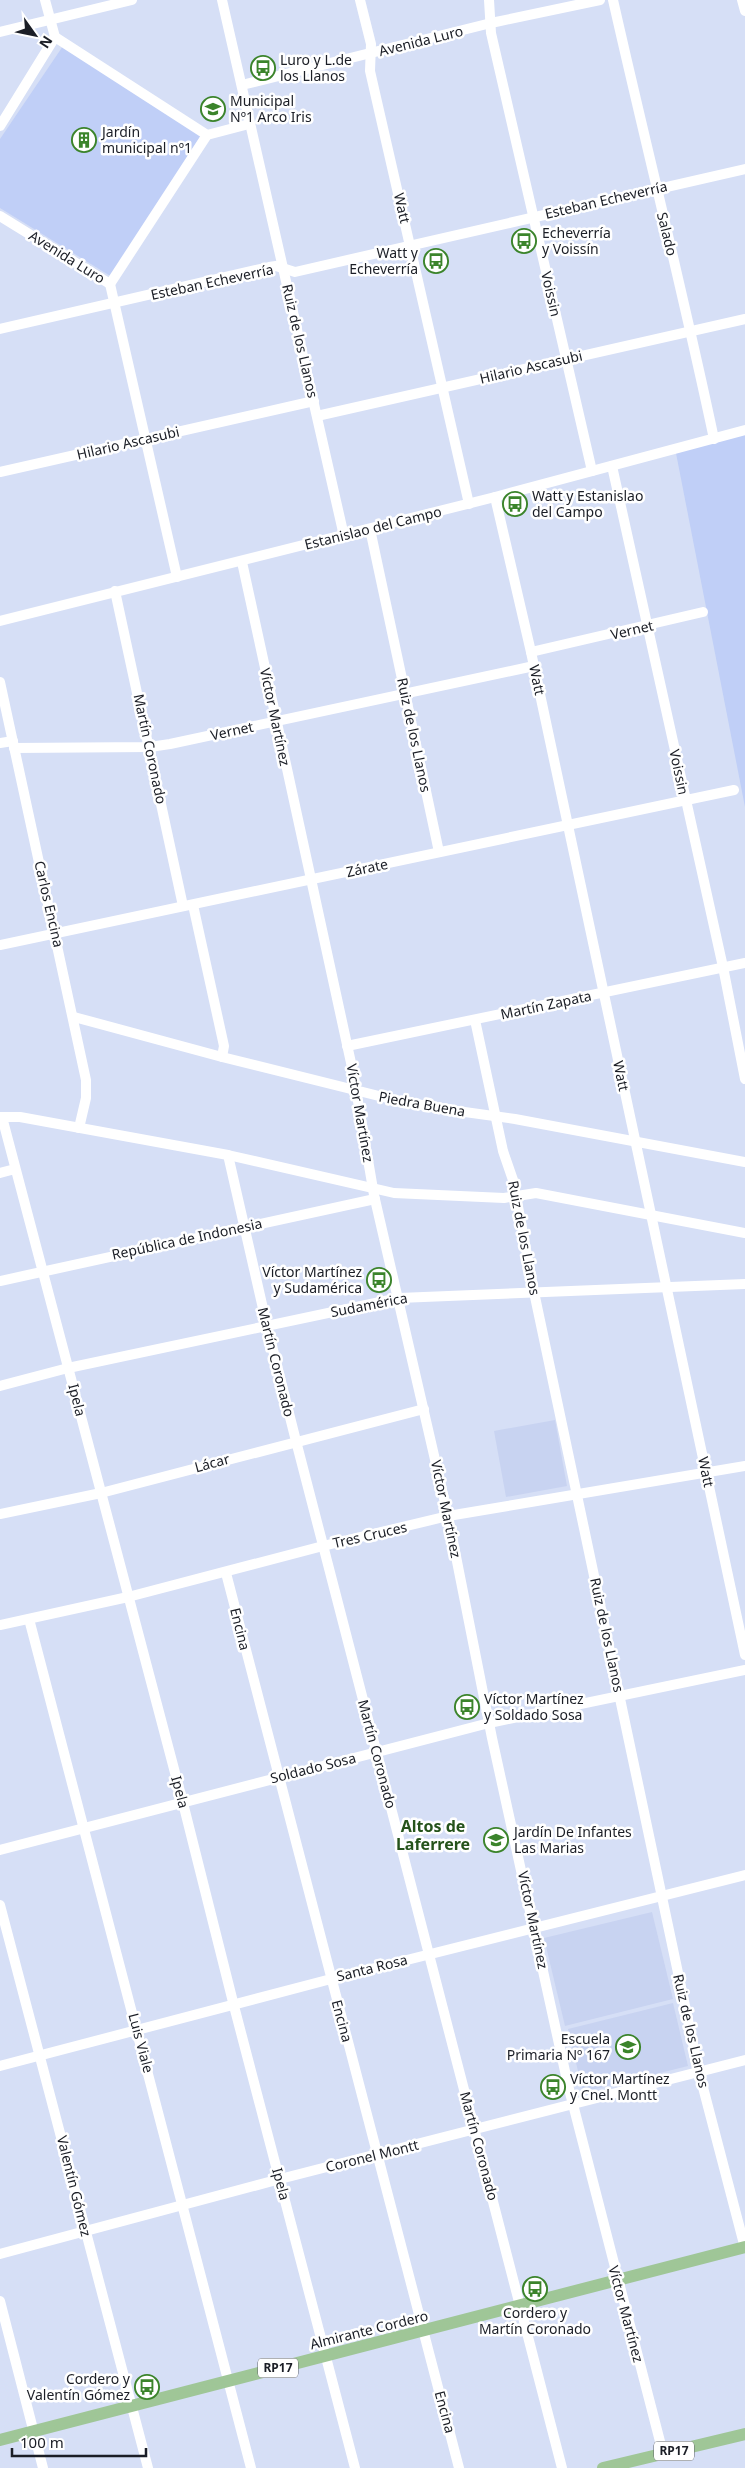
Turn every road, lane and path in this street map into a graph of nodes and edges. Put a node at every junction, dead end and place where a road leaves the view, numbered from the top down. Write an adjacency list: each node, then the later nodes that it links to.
1 (45, 0): 10 (street)
2 (132, 0): 10 (street)
3 (222, 0): 15 (street, Ruiz de los Llanos)
4 (360, 0): 14 (street, Watt)
5 (489, 0): 11 (street, Voissin)
6 (600, 0): 11 (street, Avenida Luro)
7 (613, 0): 20 (street, Salado)
8 (742, 0): 9 (street)
9 (745, 11)
10 (50, 21): 12 (street); 13 (street)
11 (491, 23): 14 (street, Avenida Luro); 22 (street, Voissin)
12 (0, 32)
13 (55, 37): 17 (street); 18 (street)
14 (371, 54): 15 (street, Avenida Luro); 23 (street, Watt)
15 (242, 84): 16 (street, Ruiz de los Llanos)
16 (249, 124): 18 (street); 24 (street, Ruiz de los Llanos)
17 (0, 126)
18 (207, 135): 25 (street, Avenida Luro)
19 (745, 169): 20 (street, Esteban Echeverría)
20 (656, 188): 22 (street, Esteban Echeverría); 29 (street, Salado)
21 (0, 216): 25 (street, Avenida Luro)
22 (533, 216): 23 (street, Esteban Echeverría); 30 (street, Voissin)
23 (410, 246): 24 (street, Esteban Echeverría); 31 (street, Watt)
24 (284, 269): 26 (street, Esteban Echeverría); 32 (street, Ruiz de los Llanos)
25 (110, 284): 26 (street)
26 (115, 303): 28 (street, Esteban Echeverría); 35 (street)
27 (745, 319): 29 (street, Hilario Ascasubi)
28 (0, 329)
29 (691, 332): 30 (street, Hilario Ascasubi); 36 (street, Salado)
30 (566, 360): 31 (street, Hilario Ascasubi); 38 (street, Voissin)
31 (442, 388): 33 (street, Hilario Ascasubi); 41 (street, Watt)
32 (314, 401): 33 (street, Ruiz de los Llanos); 35 (street, Hilario Ascasubi)
33 (317, 416): 43 (street, Ruiz de los Llanos)
34 (745, 430): 36 (street, Estanislao del Campo)
35 (146, 438): 39 (street, Hilario Ascasubi); 45 (street)
36 (714, 439): 37 (street, Estanislao del Campo)
37 (612, 466): 38 (street, Estanislao del Campo); 49 (street, Voissin)
38 (592, 471): 40 (street, Estanislao del Campo)
39 (0, 472)
40 (495, 497): 41 (street, Estanislao del Campo); 50 (street, Watt)
41 (469, 504): 42 (street, Estanislao del Campo)
42 (370, 529): 43 (street, Estanislao del Campo); 53 (street, Ruiz de los Llanos)
43 (344, 536): 44 (street, Estanislao del Campo)
44 (242, 562): 45 (street, Estanislao del Campo); 54 (street, Víctor Martínez)
45 (177, 577): 46 (street, Estanislao del Campo)
46 (115, 591): 48 (street, Estanislao del Campo); 57 (street, Martín Coronado)
47 (703, 612): 49 (street, Vernet)
48 (0, 621)
49 (648, 627): 50 (street, Vernet); 59 (street, Voissin)
50 (531, 652): 51 (street, Watt)
51 (534, 666): 53 (street, Vernet); 60 (street, Watt)
52 (0, 682): 56 (street, Carlos Encina)
53 (405, 695): 54 (street, Vernet); 61 (street, Ruiz de los Llanos)
54 (276, 722): 57 (street, Vernet); 62 (street, Víctor Martínez)
55 (0, 743): 56 (street, Vernet)
56 (13, 744): 57 (street, Vernet); 64 (street, Carlos Encina)
57 (150, 747): 63 (street, Martín Coronado)
58 (734, 790): 59 (street, Zárate)
59 (685, 800): 60 (street, Zárate); 67 (street, Voissin)
60 (566, 825): 61 (street, Zárate); 68 (street, Watt)
61 (439, 852): 62 (street, Zárate)
62 (310, 880): 63 (street, Zárate); 71 (street, Víctor Martínez)
63 (188, 906): 64 (street, Zárate); 72 (street, Martín Coronado)
64 (56, 933): 65 (street, Zárate); 69 (street, Carlos Encina)
65 (0, 945)
66 (745, 963): 67 (street, Martín Zapata)
67 (723, 967): 68 (street, Martín Zapata); 73 (street, Voissin)
68 (603, 993): 70 (street, Martín Zapata); 78 (street, Watt)
69 (74, 1017): 72 (street, Piedra Buena); 77 (street, Carlos Encina)
70 (475, 1020): 71 (street, Martín Zapata); 75 (street, Ruiz de los Llanos)
71 (347, 1046): 74 (street, Víctor Martínez)
72 (222, 1057): 74 (street, Piedra Buena)
73 (745, 1079)
74 (356, 1092): 75 (street, Piedra Buena); 83 (street, Víctor Martínez)
75 (496, 1116): 78 (street, Piedra Buena); 84 (street, Ruiz de los Llanos)
76 (1, 1117): 77 (street); 81 (street, Ipela)
77 (79, 1128): 79 (street)
78 (635, 1141): 80 (street, Piedra Buena); 86 (street, Watt)
79 (228, 1155): 83 (street); 87 (street, Martín Coronado)
80 (745, 1162)
81 (15, 1169): 82 (street); 89 (street, Ipela)
82 (0, 1173)
83 (373, 1188): 84 (street); 85 (street, Víctor Martínez)
84 (516, 1197): 86 (street); 93 (street, Ruiz de los Llanos)
85 (375, 1199): 87 (street, República de Indonesia); 94 (street, Víctor Martínez)
86 (650, 1216): 88 (street); 92 (street, Watt)
87 (244, 1228): 89 (street, República de Indonesia); 95 (street, Martín Coronado)
88 (745, 1233)
89 (42, 1270): 90 (street, República de Indonesia); 96 (street, Ipela)
90 (0, 1281)
91 (745, 1284): 92 (street, Sudamérica)
92 (665, 1287): 93 (street, Sudamérica); 101 (street, Watt)
93 (534, 1292): 94 (street, Sudamérica); 103 (street, Ruiz de los Llanos)
94 (399, 1298): 95 (street, Sudamérica); 98 (street, Víctor Martínez)
95 (267, 1326): 96 (street, Sudamérica); 99 (street, Martín Coronado)
96 (68, 1368): 97 (street, Sudamérica); 102 (street, Ipela)
97 (0, 1386)
98 (424, 1409): 99 (street, Lácar); 105 (street, Víctor Martínez)
99 (296, 1441): 102 (street, Lácar); 106 (street, Martín Coronado)
100 (745, 1466): 101 (street, Tres Cruces)
101 (706, 1472): 103 (street, Tres Cruces); 111 (street, Watt)
102 (101, 1493): 104 (street, Lácar); 108 (street, Ipela)
103 (576, 1494): 105 (street, Tres Cruces); 113 (street, Ruiz de los Llanos)
104 (0, 1514)
105 (448, 1516): 106 (street, Tres Cruces); 114 (street, Víctor Martínez)
106 (323, 1546): 107 (street, Tres Cruces); 115 (street, Martín Coronado)
107 (226, 1573): 108 (street, Tres Cruces); 116 (street, Encina)
108 (128, 1596): 109 (street, Tres Cruces); 117 (street, Ipela)
109 (29, 1619): 110 (street, Tres Cruces); 118 (street, Luis Viale)
110 (0, 1625)
111 (745, 1655)
112 (745, 1670): 113 (street, Soldado Sosa)
113 (620, 1696): 114 (street, Soldado Sosa); 121 (street, Ruiz de los Llanos)
114 (489, 1723): 115 (street, Soldado Sosa); 123 (street, Víctor Martínez)
115 (376, 1752): 116 (street, Soldado Sosa); 124 (street, Martín Coronado)
116 (278, 1777): 117 (street, Soldado Sosa); 125 (street, Encina)
117 (183, 1803): 118 (street, Soldado Sosa); 126 (street, Ipela)
118 (85, 1828): 119 (street, Soldado Sosa); 127 (street, Luis Viale)
119 (0, 1850)
120 (745, 1875): 121 (street, Santa Rosa)
121 (661, 1896): 123 (street, Santa Rosa); 131 (street, Ruiz de los Llanos)
122 (0, 1905): 128 (street, Valentín Gómez)
123 (534, 1927): 124 (street, Santa Rosa); 132 (street, Víctor Martínez)
124 (430, 1954): 125 (street, Santa Rosa); 133 (street, Martín Coronado)
125 (331, 1979): 126 (street, Santa Rosa); 134 (street, Encina)
126 (234, 2006): 127 (street, Santa Rosa); 135 (street, Ipela)
127 (138, 2030): 128 (street, Santa Rosa); 136 (street, Luis Viale)
128 (40, 2056): 130 (street, Santa Rosa); 137 (street, Valentín Gómez)
129 (745, 2060): 131 (street, Coronel Montt)
130 (0, 2066)
131 (699, 2072): 132 (street, Coronel Montt); 138 (street, Ruiz de los Llanos)
132 (572, 2104): 133 (street, Coronel Montt); 140 (street, Víctor Martínez)
133 (474, 2129): 134 (street, Coronel Montt); 142 (street, Martín Coronado)
134 (377, 2155): 135 (street, Coronel Montt); 143 (street, Encina)
135 (280, 2179): 136 (street, Coronel Montt); 144 (street, Ipela)
136 (183, 2205): 137 (street, Coronel Montt); 145 (street, Luis Viale)
137 (85, 2232): 139 (street, Coronel Montt); 146 (street, Valentín Gómez)
138 (745, 2247): 140 (main road, Almirante Cordero / RP17)
139 (0, 2254)
140 (618, 2281): 142 (main road, Almirante Cordero / RP17); 150 (street, Víctor Martínez)
141 (0, 2301): 147 (street)
142 (521, 2306): 143 (main road, Almirante Cordero / RP17); 156 (street, Martín Coronado)
143 (423, 2332): 144 (main road, Almirante Cordero / RP17); 155 (street, Encina)
144 (325, 2356): 145 (main road, Almirante Cordero / RP17); 154 (street, Ipela)
145 (228, 2381): 146 (main road, Almirante Cordero / RP17); 153 (street, Luis Viale)
146 (132, 2405): 147 (main road, Almirante Cordero / RP17); 152 (street, Valentín Gómez)
147 (33, 2432): 149 (main road, Almirante Cordero / RP17); 151 (street)
148 (745, 2434): 150 (main road, RP17)
149 (0, 2440)
150 (663, 2453): 157 (main road, RP17)
151 (43, 2468)
152 (148, 2468)
153 (250, 2468)
154 (355, 2468)
155 (459, 2468)
156 (562, 2468)
157 (603, 2468)

